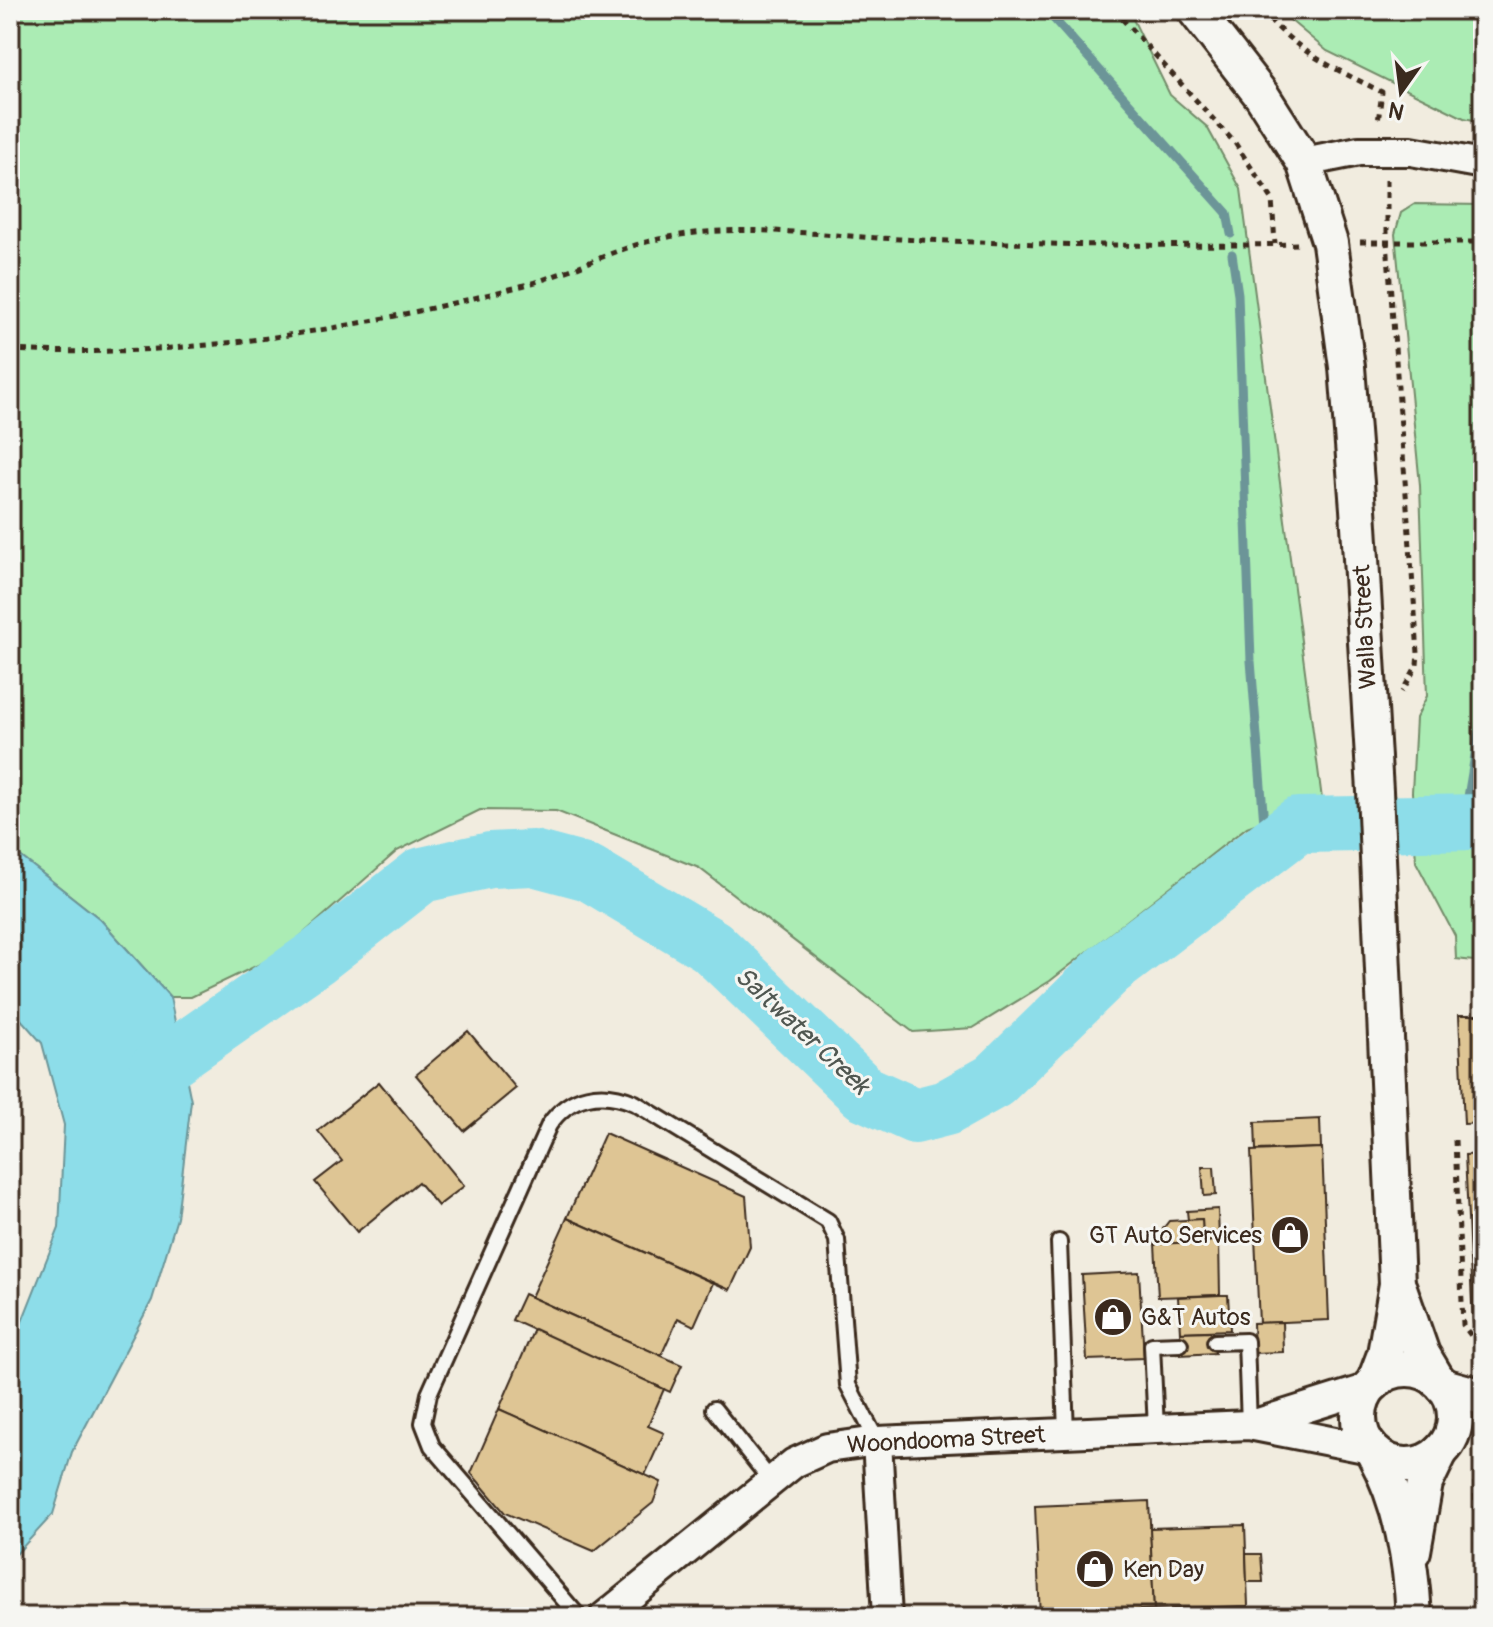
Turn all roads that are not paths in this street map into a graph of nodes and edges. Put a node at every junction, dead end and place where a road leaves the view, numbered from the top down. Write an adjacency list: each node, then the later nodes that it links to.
1 (1195, 10): 2 (street, Walla Street)
2 (1304, 162): 3 (street); 5 (street, Walla Street)
3 (1483, 164)
4 (1059, 1242): 15 (lane)
5 (1397, 1284): 8 (street, Walla Street); 9 (street, Walla Street)
6 (1215, 1342): 12 (lane)
7 (1180, 1344): 13 (lane)
8 (1441, 1383): 9 (street); 10 (street); 17 (street)
9 (1371, 1386): 12 (street, Woondooma Street); 18 (street)
10 (1483, 1397)
11 (714, 1409): 19 (lane)
12 (1249, 1425): 13 (street, Woondooma Street); 18 (street, Woondooma Street)
13 (1156, 1429): 15 (street, Woondooma Street)
14 (1483, 1432): 17 (street)
15 (1066, 1433): 16 (street, Woondooma Street)
16 (877, 1441): 19 (street, Woondooma Street); 21 (lane); 23 (street)
17 (1442, 1450): 18 (street); 20 (street)
18 (1372, 1451): 20 (street)
19 (772, 1482): 22 (street, Woondooma Street)
20 (1411, 1563): 24 (street)
21 (579, 1617)
22 (604, 1617)
23 (887, 1617)
24 (1414, 1617)

